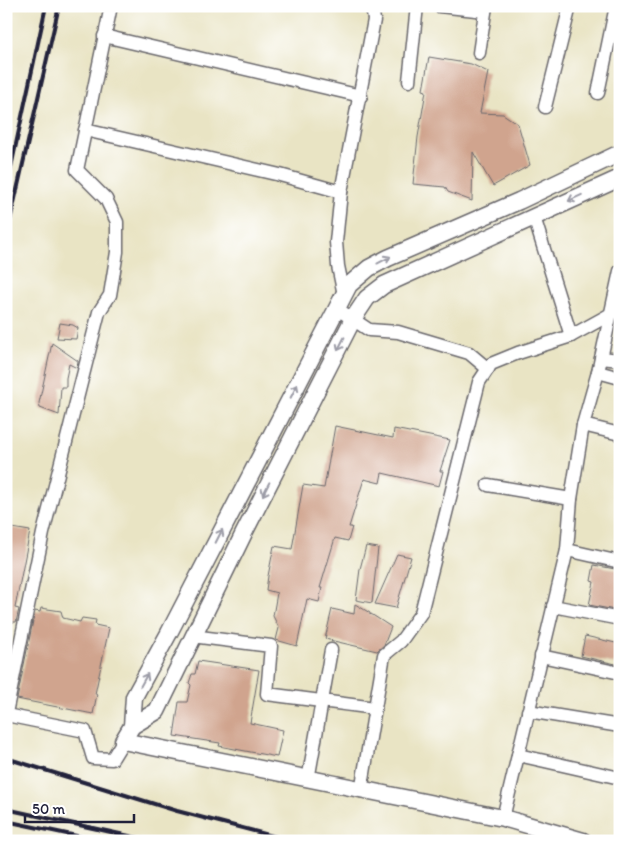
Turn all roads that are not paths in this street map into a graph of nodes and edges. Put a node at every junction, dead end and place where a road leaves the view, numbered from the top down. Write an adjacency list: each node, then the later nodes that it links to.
1 (111, 6): 8 (street)
2 (372, 6): 12 (street)
3 (417, 6): 10 (street)
4 (439, 6): 7 (street)
5 (570, 6): 13 (street)
6 (616, 6): 11 (street)
7 (486, 8): 9 (street)
8 (104, 36): 12 (street); 14 (street)
9 (479, 53)
10 (409, 81)
11 (598, 93)
12 (360, 96): 17 (street)
13 (545, 107)
14 (85, 130): 17 (street); 44 (street)
15 (620, 153): 20 (street, one-way to 15)
16 (620, 178): 18 (street, one-way to 18)
17 (341, 192): 20 (street)
18 (534, 217): 22 (street); 23 (street)
19 (620, 271): 21 (street)
20 (340, 301): 22 (street); 45 (street, one-way to 20)
21 (609, 315): 23 (street); 24 (street)
22 (354, 319): 26 (street); 37 (street, one-way to 37)
23 (571, 336): 26 (street)
24 (601, 358): 25 (street); 27 (street)
25 (620, 360)
26 (488, 369): 42 (street)
27 (598, 372): 28 (street); 29 (street)
28 (620, 378)
29 (583, 425): 30 (street); 32 (street)
30 (620, 434)
31 (488, 484): 32 (street)
32 (571, 499): 33 (street)
33 (567, 550): 34 (street); 35 (street)
34 (620, 562)
35 (553, 606): 36 (street); 39 (street)
36 (620, 619)
37 (192, 636): 41 (street); 45 (street)
38 (331, 650): 41 (street)
39 (541, 656): 40 (street); 43 (street)
40 (620, 673)
41 (321, 701): 42 (street); 50 (street)
42 (374, 708): 51 (street)
43 (528, 711): 46 (street); 48 (street)
44 (6, 714): 47 (street)
45 (132, 726): 47 (street)
46 (620, 726)
47 (123, 741): 50 (street)
48 (518, 755): 49 (street); 52 (street)
49 (620, 778)
50 (308, 780): 51 (street)
51 (361, 791): 52 (street)
52 (503, 818): 53 (street)
53 (583, 841)

